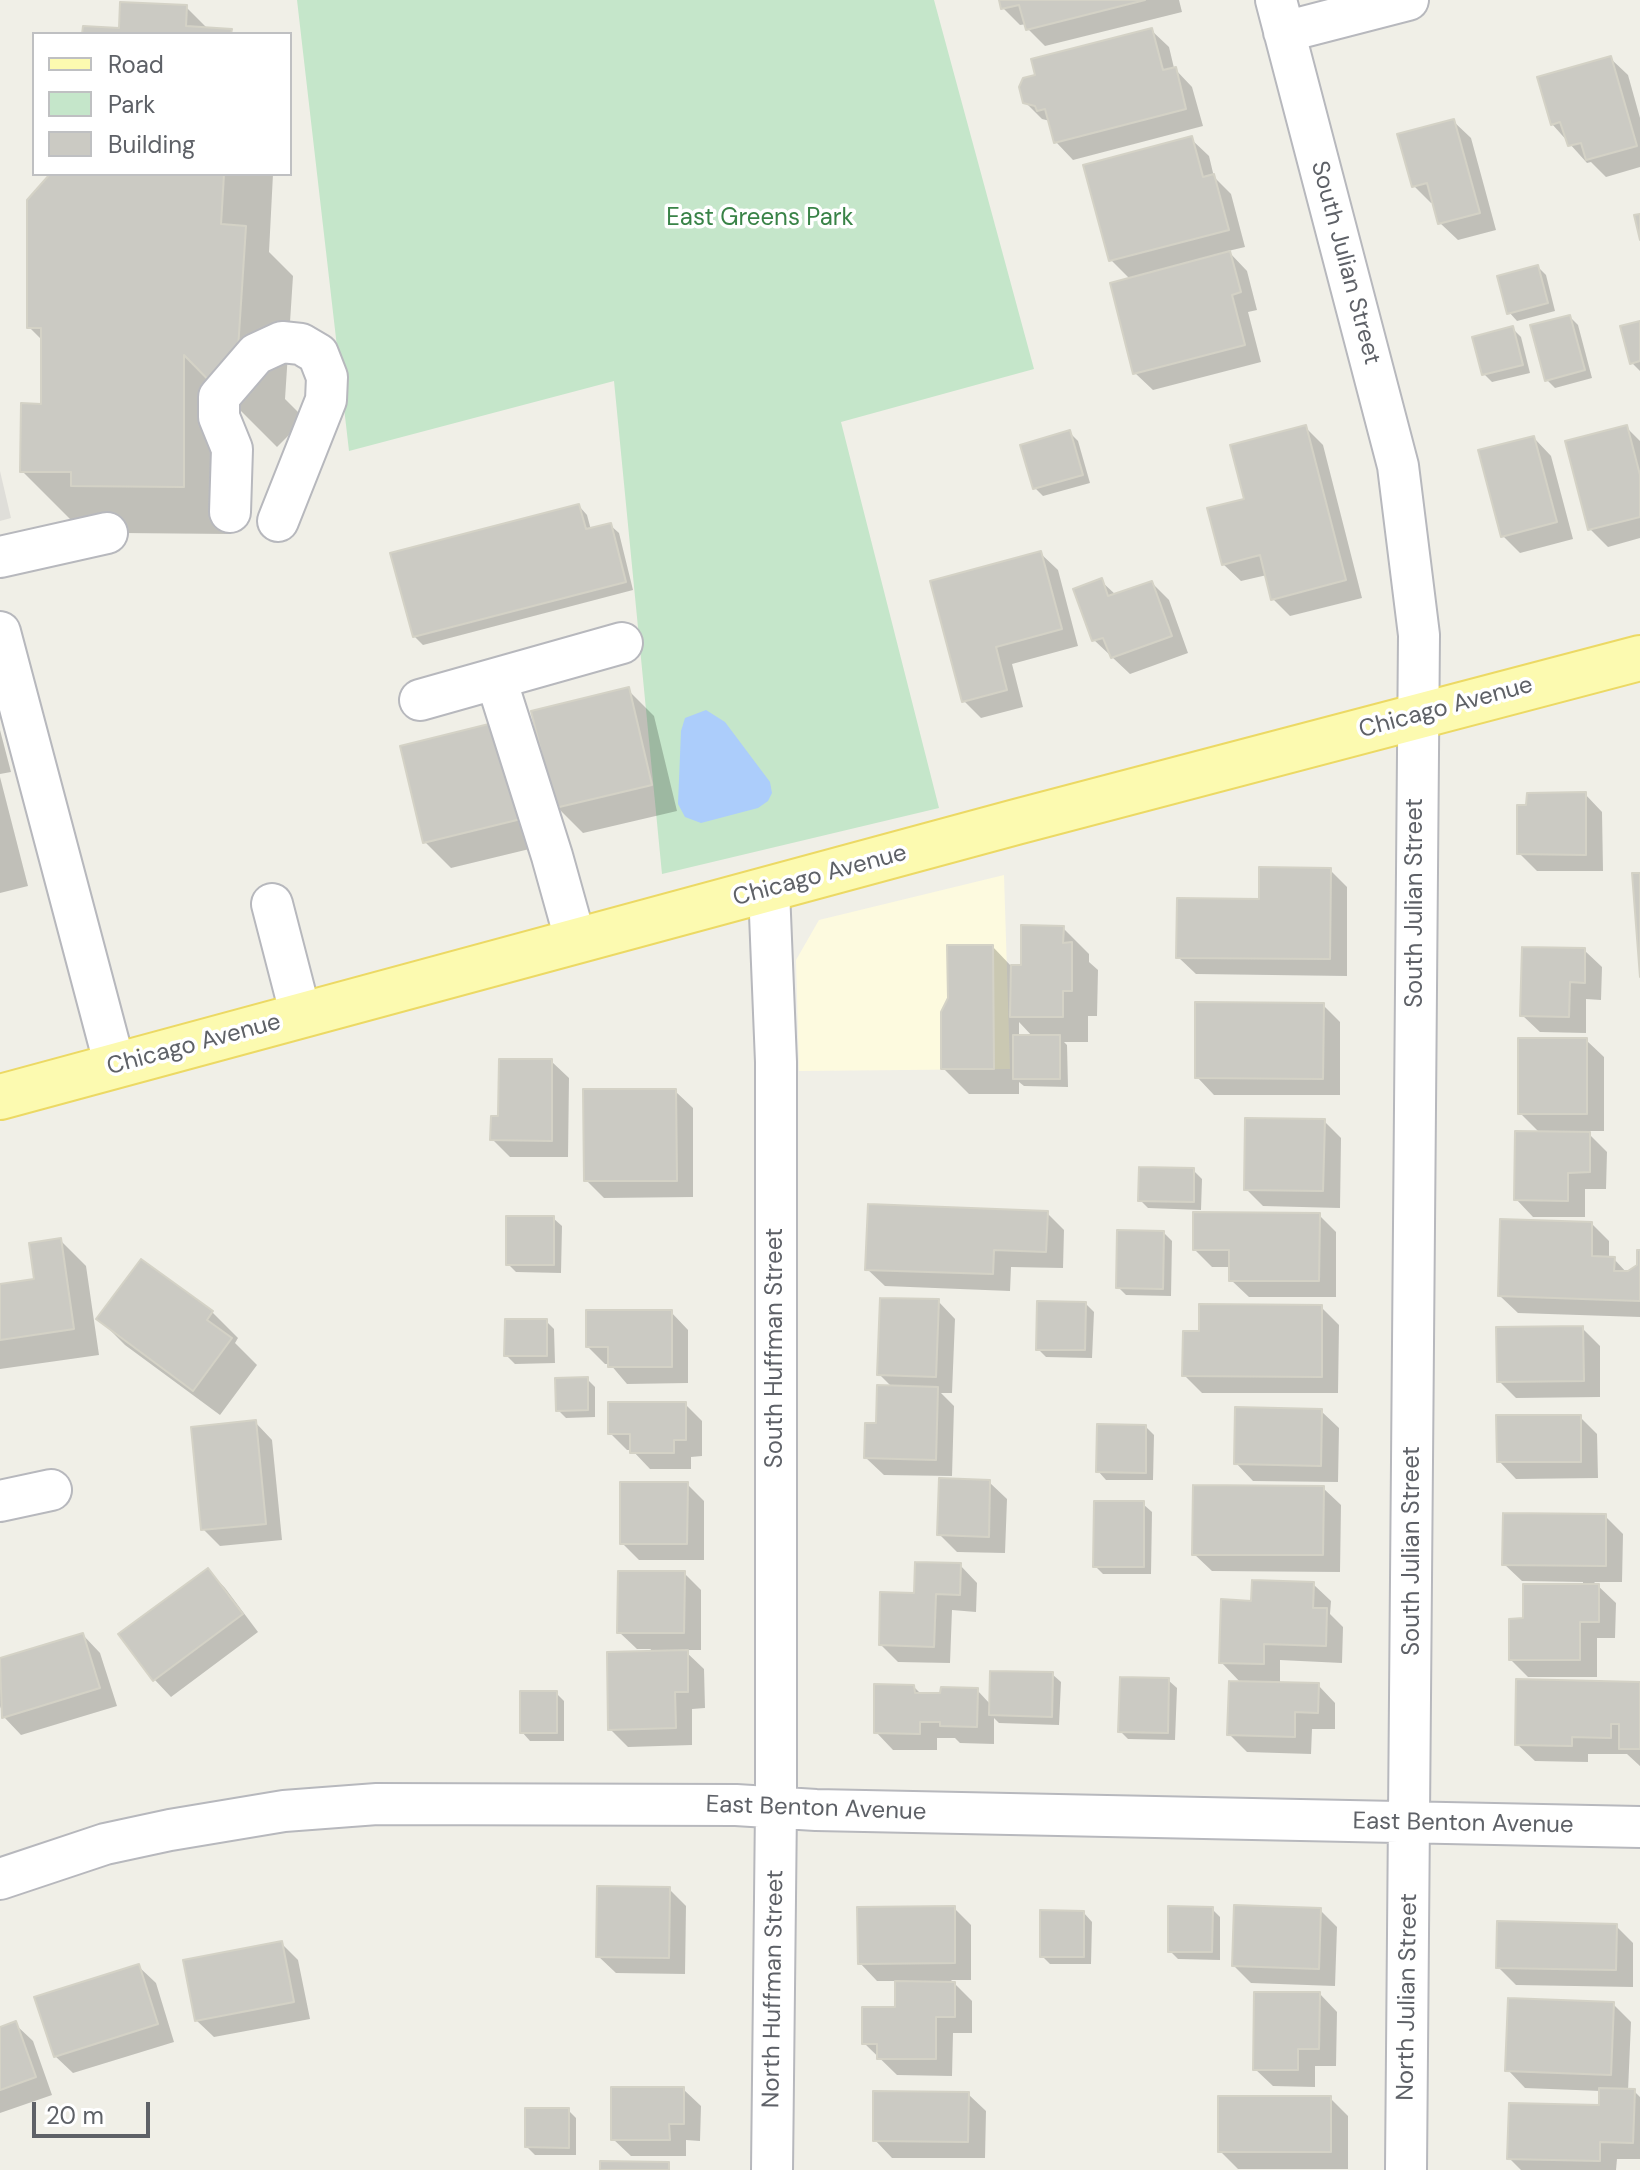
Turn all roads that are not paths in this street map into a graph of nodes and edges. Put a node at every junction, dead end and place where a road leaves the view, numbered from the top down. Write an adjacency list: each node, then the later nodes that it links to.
1 (1408, 0): 2 (street)
2 (1280, 16): 12 (street, South Julian Street)
3 (230, 512): 4 (street)
4 (278, 521)
5 (107, 533): 6 (street)
6 (0, 557)
7 (0, 632): 17 (street)
8 (622, 643): 10 (street)
9 (1640, 658): 12 (main road, Chicago Avenue)
10 (496, 679): 11 (street); 15 (street)
11 (420, 700)
12 (1419, 715): 13 (main road, Chicago Avenue); 22 (street, South Julian Street)
13 (769, 890): 15 (main road, Chicago Avenue); 21 (street, South Huffman Street)
14 (272, 904): 16 (street)
15 (576, 942): 16 (main road, Chicago Avenue)
16 (301, 1016): 17 (main road, Chicago Avenue)
17 (115, 1066): 18 (main road, Chicago Avenue)
18 (0, 1097)
19 (51, 1490): 20 (street)
20 (0, 1501)
21 (776, 1807): 22 (street, East Benton Avenue); 24 (street, East Benton Avenue); 25 (street, North Huffman Street)
22 (1410, 1823): 23 (street, East Benton Avenue); 26 (street, North Julian Street)
23 (1640, 1827)
24 (0, 1879)
25 (772, 2170)
26 (1406, 2170)

